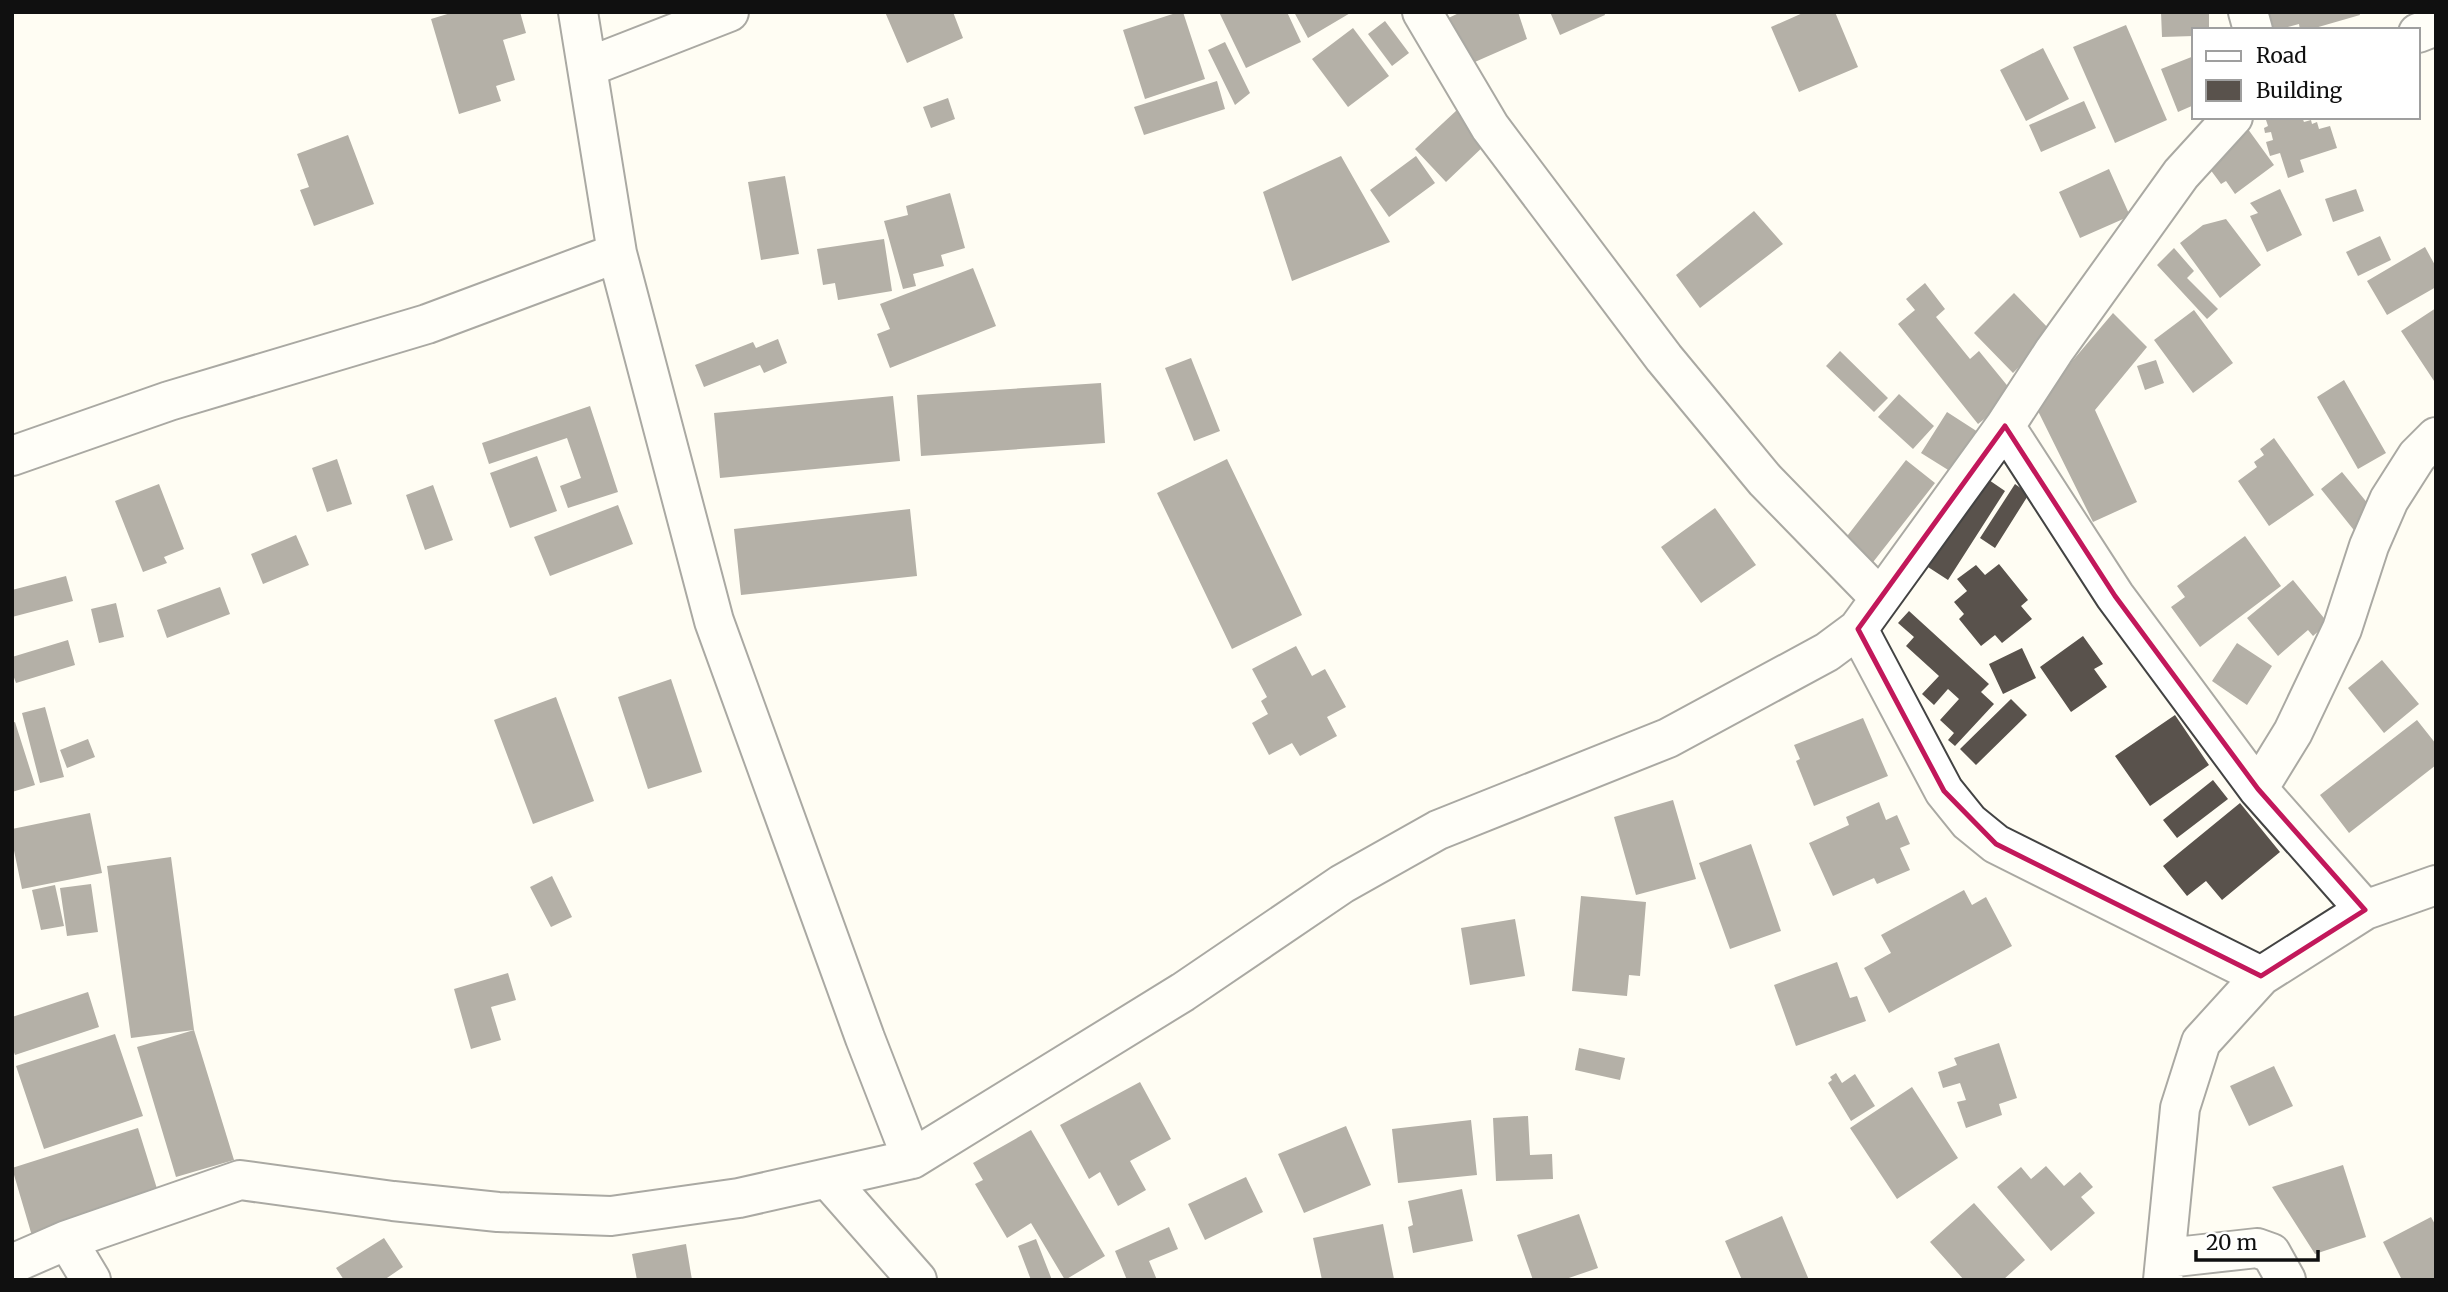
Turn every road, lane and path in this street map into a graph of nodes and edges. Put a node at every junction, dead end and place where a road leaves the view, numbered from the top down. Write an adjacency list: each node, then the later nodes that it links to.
1 (578, 12): 4 (street)
2 (1422, 12): 10 (street)
3 (719, 15): 4 (street)
4 (588, 67): 6 (street)
5 (2231, 119): 7 (street)
6 (617, 253): 9 (street); 16 (street)
7 (2005, 426): 10 (street); 12 (street)
8 (2436, 437): 12 (street)
9 (12, 456)
10 (1880, 598): 11 (street)
11 (1858, 629): 15 (street); 16 (street)
12 (2258, 789): 14 (street)
13 (2436, 885): 14 (street)
14 (2365, 910): 15 (street)
15 (2261, 976): 20 (street)
16 (912, 1159): 17 (street)
17 (828, 1179): 18 (street); 22 (street)
18 (67, 1240): 19 (street); 21 (street)
19 (12, 1264)
20 (2165, 1269): 23 (street)
21 (91, 1280)
22 (917, 1280)
23 (2286, 1280)

